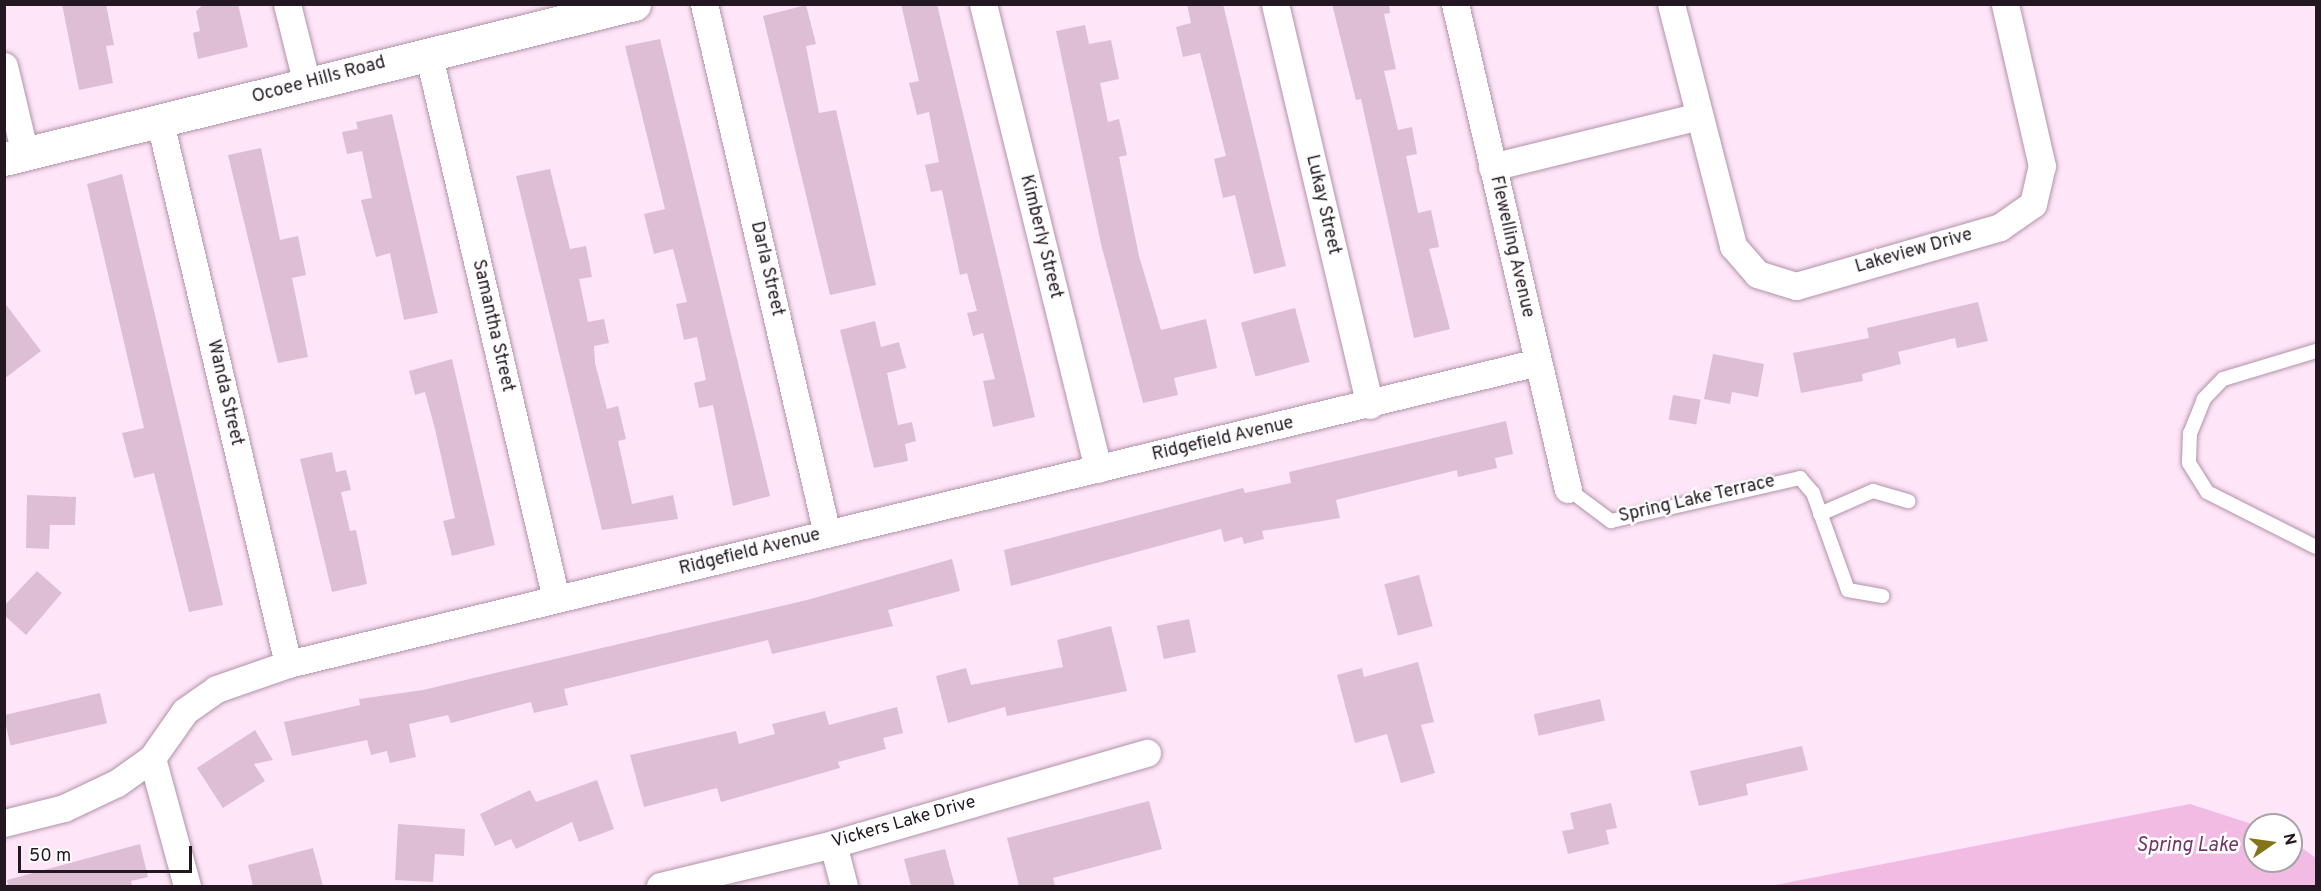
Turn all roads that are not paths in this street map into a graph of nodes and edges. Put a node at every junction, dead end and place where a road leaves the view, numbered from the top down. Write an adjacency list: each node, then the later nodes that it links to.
1 (287, 4): 12 (street)
2 (633, 4): 9 (street, Ocoee Hills Road)
3 (704, 4): 24 (street, Darla Street)
4 (983, 4): 20 (street, Kimberly Street)
5 (1275, 4): 19 (street, Lukay Street)
6 (1455, 4): 16 (street, Flewelling Avenue)
7 (1671, 4): 13 (street, Lakeview Drive)
8 (2005, 4): 13 (street, Lakeview Drive)
9 (582, 11): 10 (street, Ocoee Hills Road)
10 (428, 52): 12 (street, Ocoee Hills Road); 27 (street, Samantha Street)
11 (4, 66): 15 (street)
12 (307, 84): 14 (street, Ocoee Hills Road)
13 (1696, 117): 16 (street)
14 (160, 122): 15 (street, Ocoee Hills Road); 28 (street, Wanda Street)
15 (15, 156)
16 (1492, 167): 18 (street, Flewelling Avenue)
17 (2316, 351): 25 (lane)
18 (1538, 362): 19 (street, Ridgefield Avenue); 21 (street, Flewelling Avenue)
19 (1370, 405): 20 (street, Ridgefield Avenue)
20 (1098, 469): 24 (street, Ridgefield Avenue)
21 (1568, 489): 23 (lane, Spring Lake Terrace)
22 (1909, 501): 23 (lane)
23 (1820, 514): 26 (lane)
24 (827, 534): 27 (street, Ridgefield Avenue)
25 (2316, 547)
26 (1882, 596)
27 (556, 599): 28 (street, Ridgefield Avenue)
28 (288, 664): 30 (street, Ridgefield Avenue)
29 (1147, 753): 32 (street, Vickers Lake Drive)
30 (152, 758): 31 (street, Ridgefield Avenue); 33 (street)
31 (4, 823)
32 (833, 844): 34 (street, Vickers Lake Drive); 35 (street)
33 (187, 886)
34 (660, 886)
35 (844, 886)

